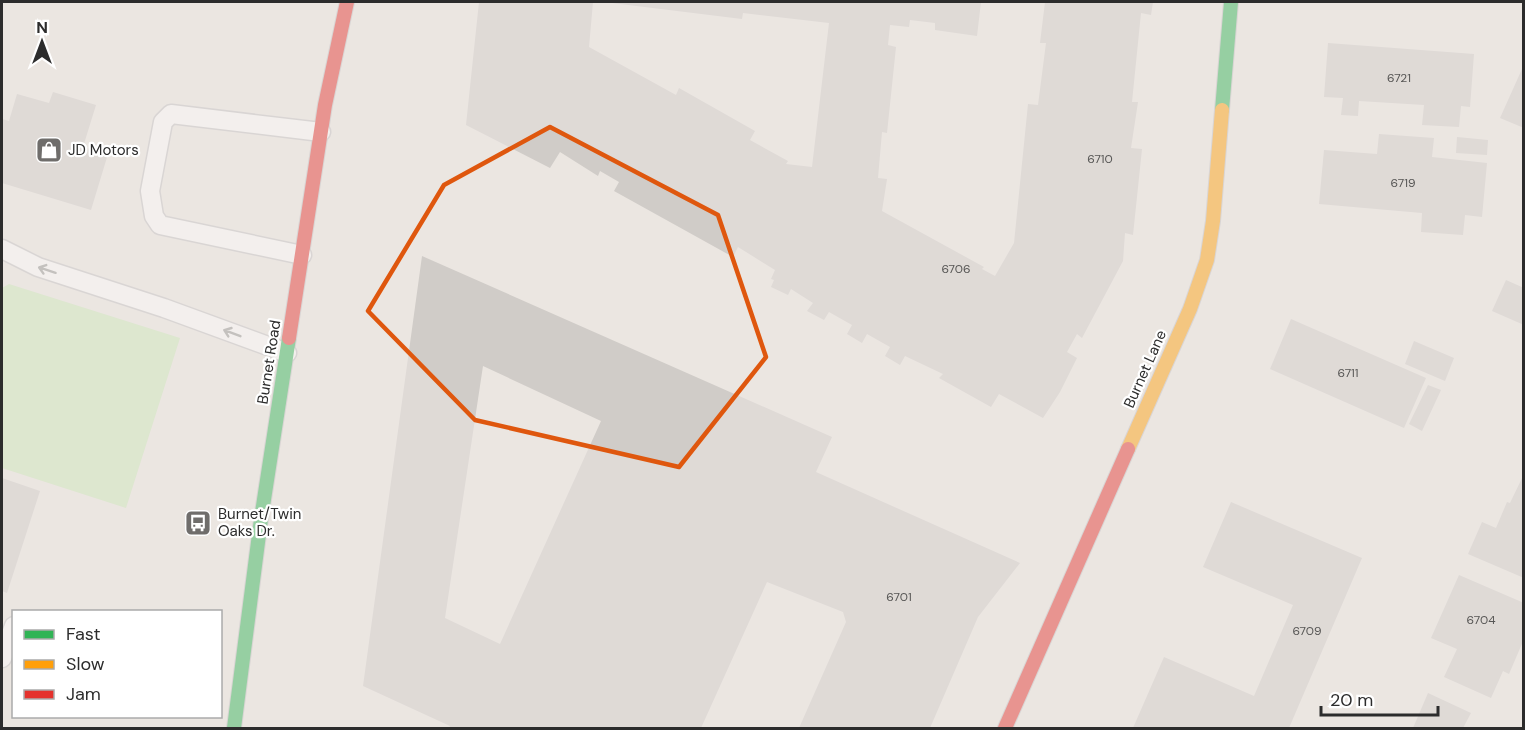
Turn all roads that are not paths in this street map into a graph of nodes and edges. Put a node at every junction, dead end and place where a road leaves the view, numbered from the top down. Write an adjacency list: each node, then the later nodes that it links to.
1 (347, 2): 3 (street, Burnet Road)
2 (1231, 2): 12 (street, Burnet Lane)
3 (321, 132): 5 (street, Burnet Road); 5 (lane)
4 (2, 249): 6 (lane, one-way to 4)
5 (302, 255): 6 (street, Burnet Road)
6 (286, 353): 10 (street, Burnet Road)
7 (12, 631): 8 (lane)
8 (2, 658)
9 (222, 686): 10 (lane)
10 (239, 691): 11 (street, Burnet Road)
11 (234, 729)
12 (1005, 729)

